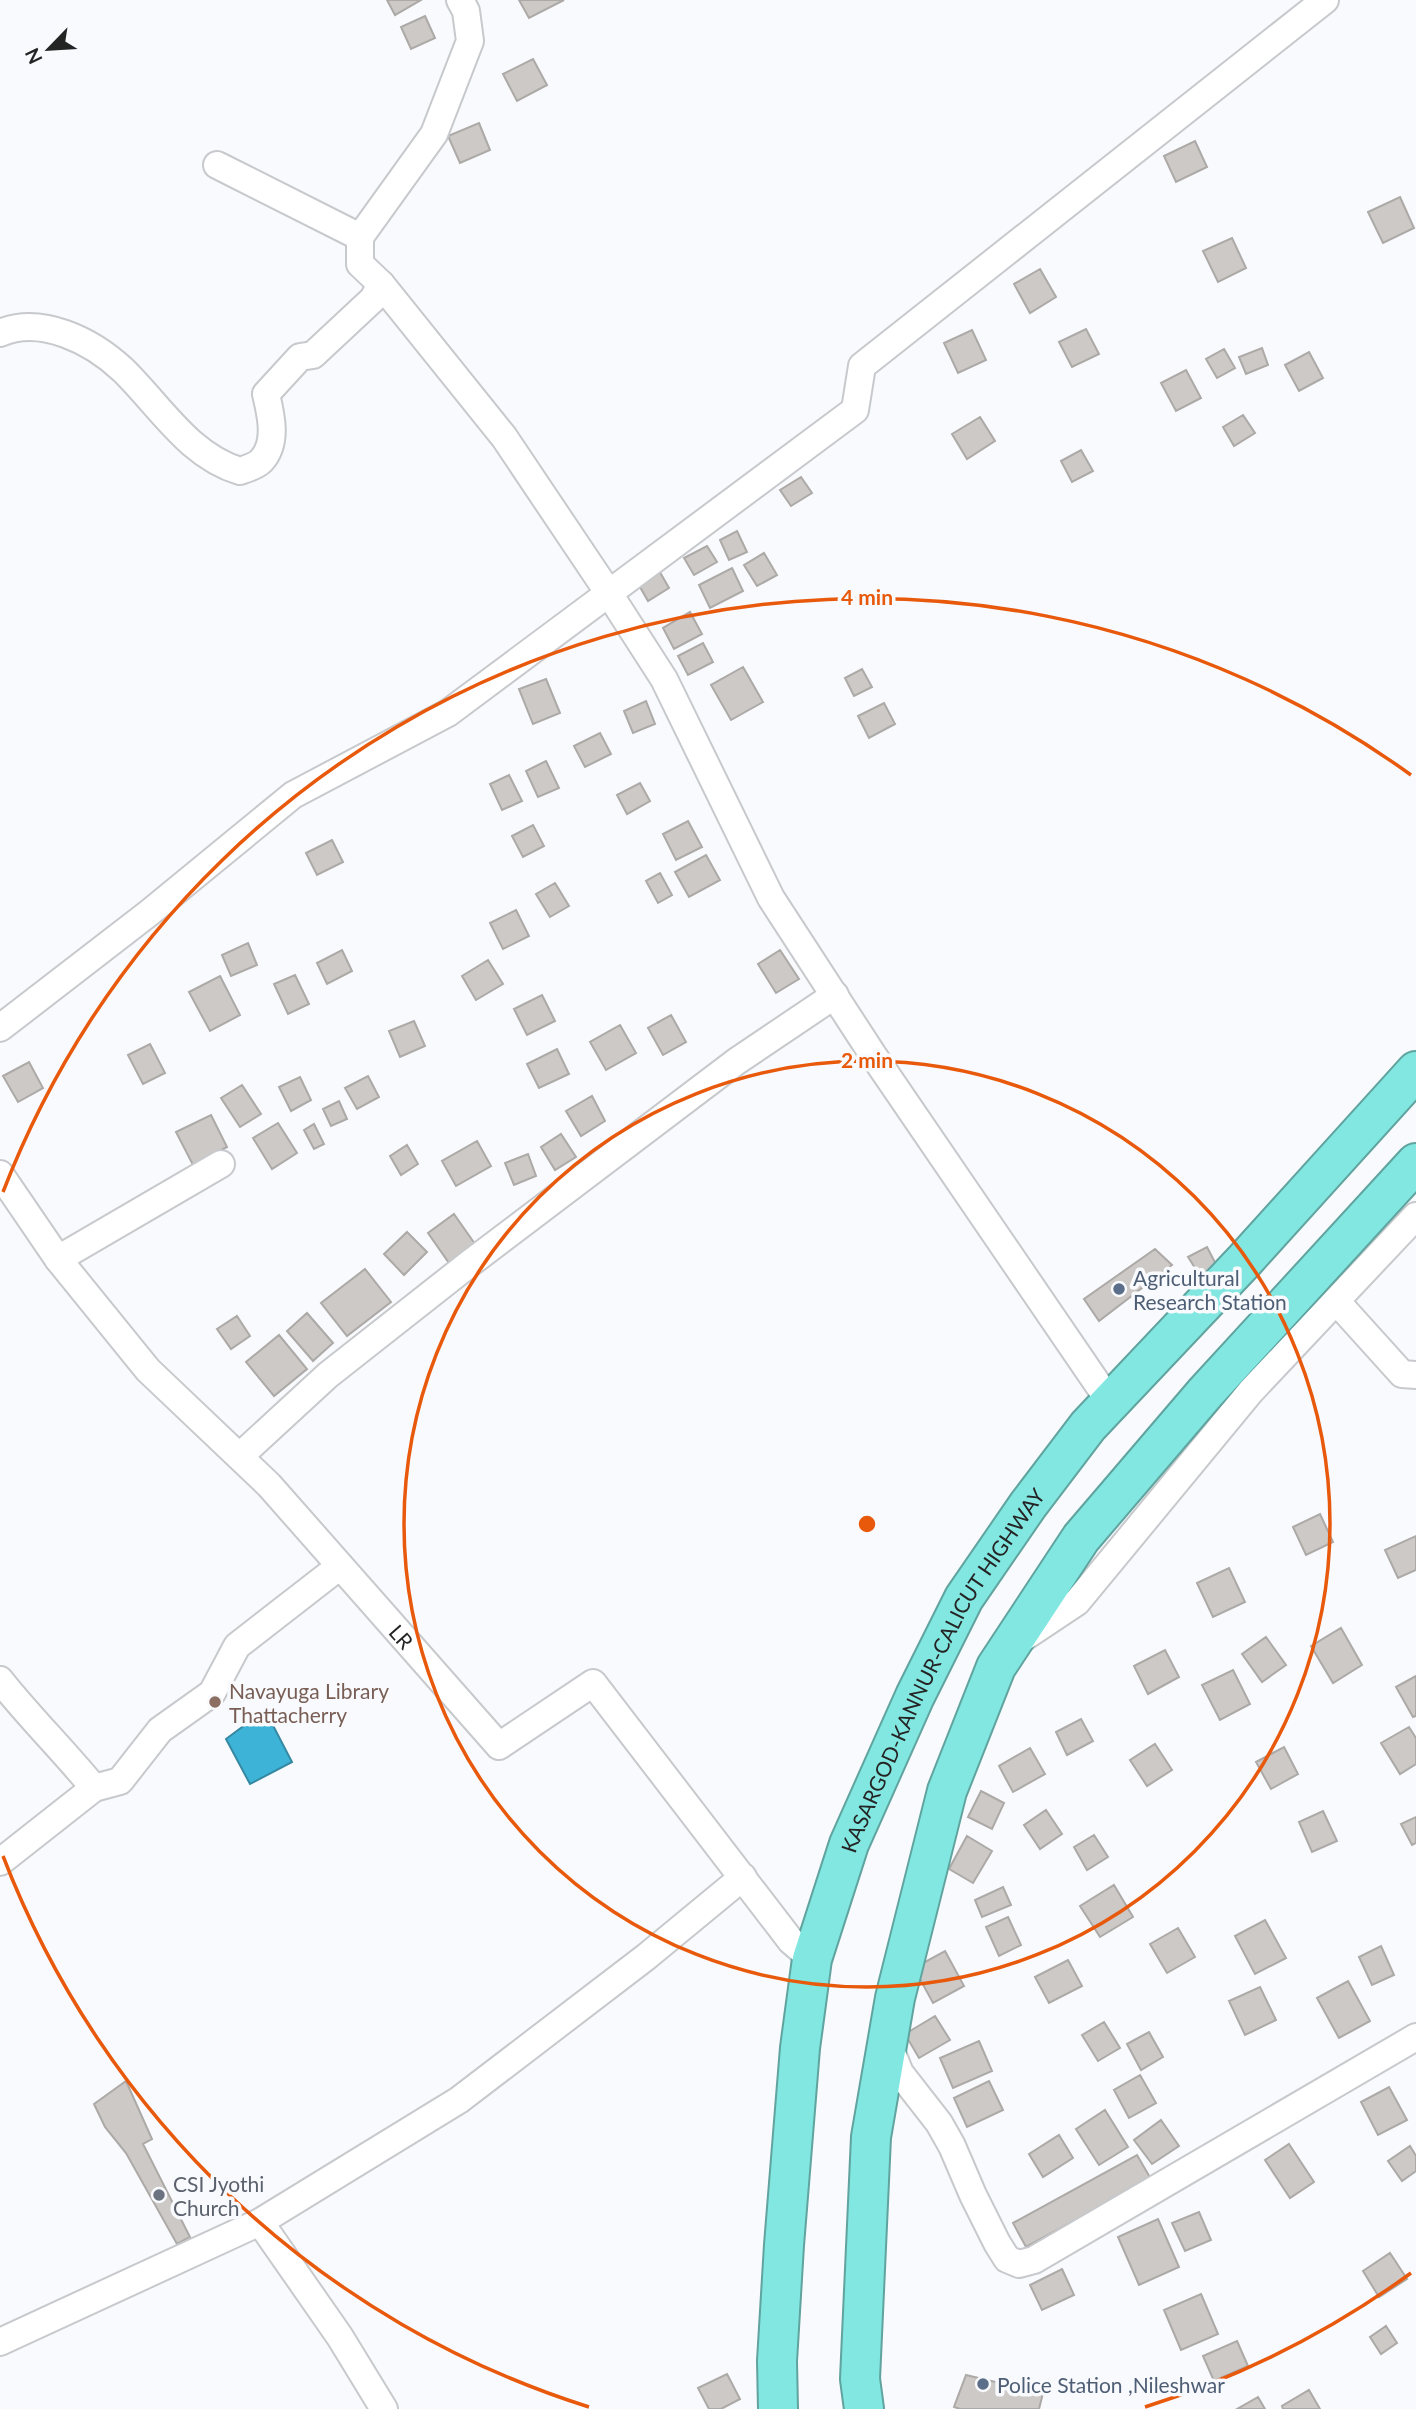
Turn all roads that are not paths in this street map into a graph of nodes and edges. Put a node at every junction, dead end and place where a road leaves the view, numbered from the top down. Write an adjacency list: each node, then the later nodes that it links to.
1 (460, 0): 4 (street)
2 (1325, 0): 7 (street)
3 (217, 165): 4 (street)
4 (360, 237): 5 (street)
5 (381, 284): 6 (street); 7 (street)
6 (0, 332)
7 (609, 593): 8 (street); 9 (street)
8 (835, 995): 18 (street); 19 (street)
9 (0, 1028)
10 (1416, 1072): 18 (highway, KASARGOD-KANNUR-CALICUT HIGHWAY)
11 (1416, 1163): 21 (highway, KASARGOD-KANNUR-CALICUT HIGHWAY)
12 (220, 1164): 15 (street)
13 (0, 1174): 15 (street, LR)
14 (1416, 1216): 16 (street)
15 (58, 1259): 19 (street, LR)
16 (1337, 1302): 17 (street); 21 (street)
17 (1416, 1375)
18 (1110, 1402): 26 (highway, KASARGOD-KANNUR-CALICUT HIGHWAY)
19 (240, 1456): 20 (street, LR)
20 (340, 1566): 23 (street); 25 (street, LR)
21 (1008, 1649): 28 (highway, KASARGOD-KANNUR-CALICUT HIGHWAY)
22 (0, 1680): 23 (street)
23 (94, 1788): 24 (street)
24 (0, 1862)
25 (743, 1877): 26 (street, LR); 29 (street)
26 (812, 1959): 32 (highway, KASARGOD-KANNUR-CALICUT HIGHWAY)
27 (1416, 2037): 28 (street)
28 (888, 2041): 33 (highway, KASARGOD-KANNUR-CALICUT HIGHWAY)
29 (260, 2222): 30 (street); 31 (street)
30 (0, 2342)
31 (384, 2409)
32 (778, 2409)
33 (864, 2409)

